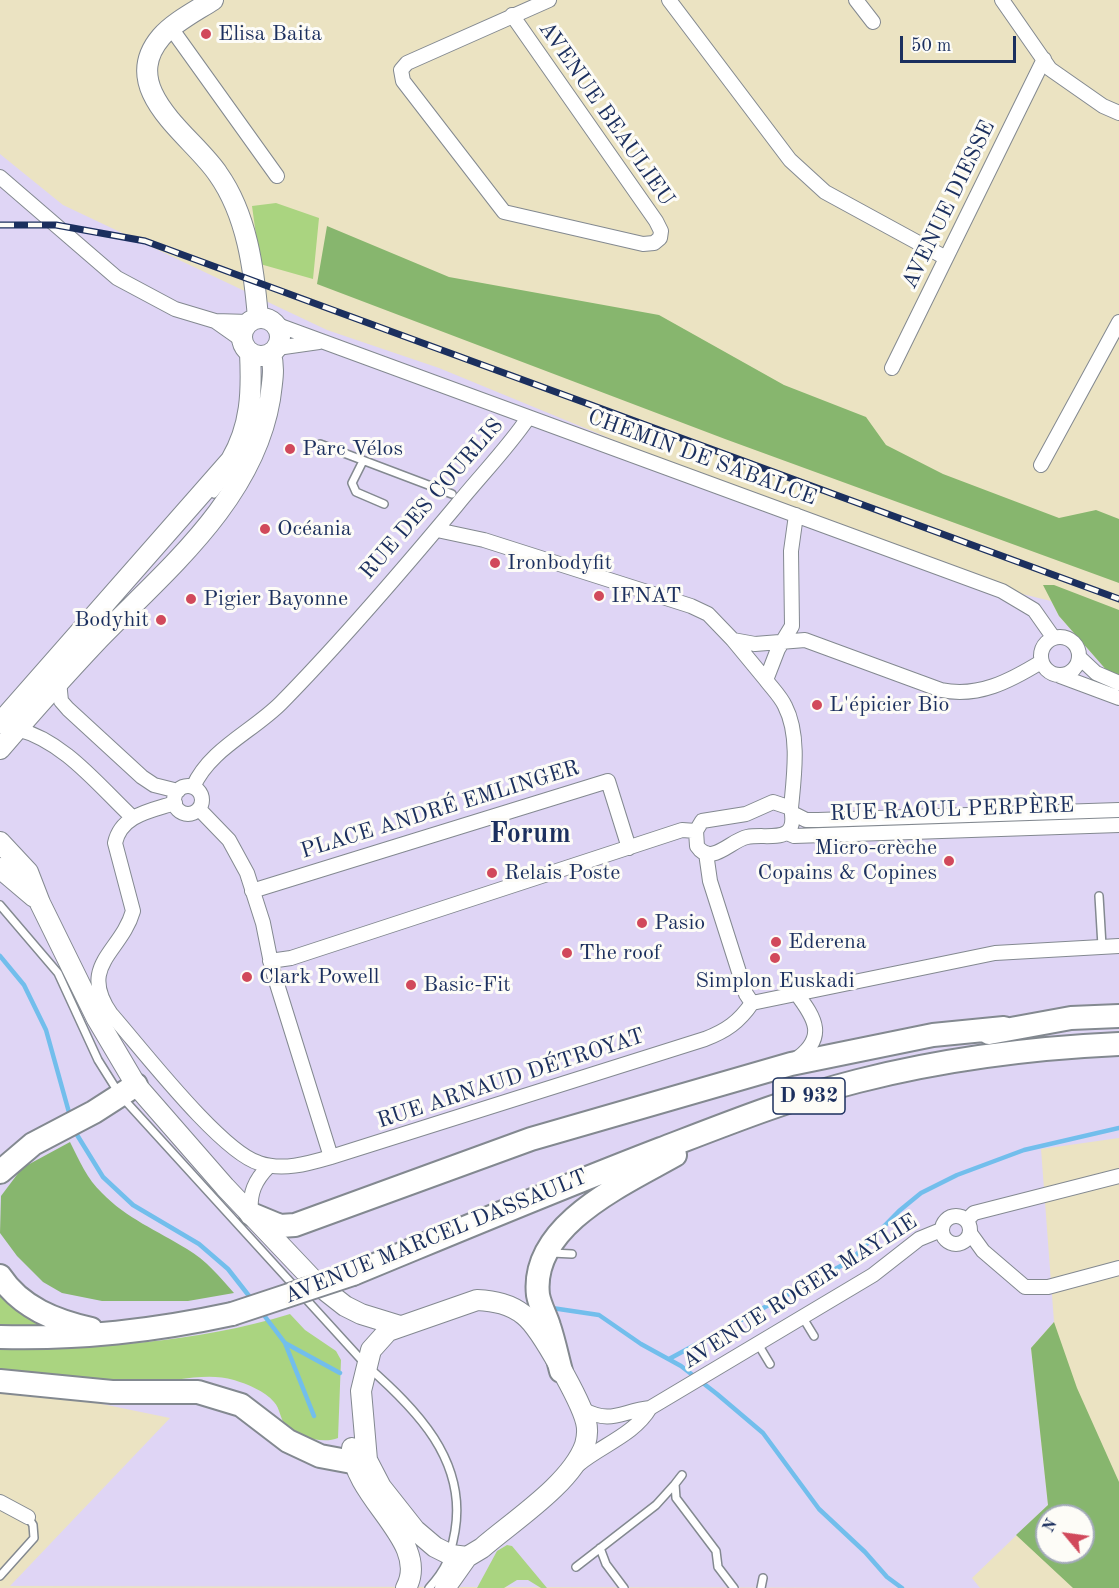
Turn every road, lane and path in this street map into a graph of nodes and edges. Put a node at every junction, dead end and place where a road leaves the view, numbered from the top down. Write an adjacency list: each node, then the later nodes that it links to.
1 (213, 0): 8 (street)
2 (549, 0): 6 (street)
3 (669, 0): 13 (street)
4 (856, 0): 7 (street)
5 (1002, 0): 9 (street)
6 (512, 15): 6 (street, AVENUE BEAULIEU)
7 (873, 22)
8 (171, 28): 11 (street); 15 (street)
9 (1044, 59): 10 (street); 13 (street, AVENUE DIESSE)
10 (1119, 113)
11 (277, 176)
12 (0, 177): 15 (street, CHEMIN DE SABALCE)
13 (946, 258): 18 (street, AVENUE DIESSE)
14 (1119, 322): 17 (street)
15 (260, 339): 16 (street, CHEMIN DE SABALCE); 16 (street, CHEMIN DE SABALCE); 24 (lane); 28 (street); 38 (street)
16 (321, 342): 19 (street, CHEMIN DE SABALCE)
17 (1114, 343): 22 (street)
18 (892, 368)
19 (528, 418): 26 (street, CHEMIN DE SABALCE); 27 (street, RUE DES COURLIS)
20 (320, 444): 21 (lane)
21 (363, 461): 23 (lane); 25 (lane)
22 (1041, 465)
23 (452, 494)
24 (207, 502)
25 (384, 504)
26 (796, 515): 31 (street, CHEMIN DE SABALCE); 33 (street)
27 (437, 530): 32 (street); 42 (street, RUE DES COURLIS)
28 (148, 556): 29 (lane); 41 (street)
29 (121, 599)
30 (114, 607): 41 (lane)
31 (1053, 638): 34 (street); 35 (street)
32 (734, 640): 33 (street); 37 (street)
33 (783, 640): 35 (street); 37 (street)
34 (1079, 657): 36 (street); 39 (street)
35 (1041, 662): 36 (street)
36 (1060, 676): 40 (street)
37 (766, 680): 46 (street)
38 (59, 681): 41 (street); 43 (street)
39 (1119, 682)
40 (1119, 698)
41 (4, 736): 47 (street)
42 (193, 787): 43 (street); 44 (street)
43 (176, 797): 44 (street); 47 (street)
44 (198, 809): 55 (street)
45 (1119, 810): 46 (street, RUE RAOUL PERPÈRE)
46 (791, 811): 49 (street, RUE RAOUL PERPÈRE); 50 (street)
47 (132, 817): 72 (street, RUE ARNAUD DÉTROYAT)
48 (1119, 825): 50 (street, RUE RAOUL PERPÈRE)
49 (696, 831): 52 (street); 53 (street)
50 (786, 833): 53 (street, RUE RAOUL PERPÈRE)
51 (0, 842): 57 (street)
52 (629, 848): 55 (street, PLACE ANDRÉ EMLINGER); 61 (street)
53 (706, 853): 63 (street)
54 (0, 868): 57 (street)
55 (252, 891): 61 (street)
56 (1099, 896): 59 (lane)
57 (40, 903): 69 (street)
58 (0, 905): 69 (lane)
59 (1102, 946): 60 (street); 62 (street)
60 (1119, 946)
61 (270, 961): 71 (street)
62 (796, 993): 63 (street); 67 (street)
63 (752, 1003): 71 (street, RUE ARNAUD DÉTROYAT)
64 (1119, 1016): 65 (main road, AVENUE MARCEL DASSAULT)
65 (1004, 1028): 67 (main road); 68 (main road, AVENUE MARCEL DASSAULT)
66 (1119, 1044): 68 (main road, AVENUE MARCEL DASSAULT)
67 (791, 1064): 75 (main road)
68 (859, 1081): 70 (main road, AVENUE MARCEL DASSAULT / D 932)
69 (128, 1090): 73 (main road); 75 (street); 90 (lane)
70 (759, 1111): 78 (main road); 85 (main road, AVENUE MARCEL DASSAULT, bridge)
71 (331, 1157): 72 (street, RUE ARNAUD DÉTROYAT)
72 (269, 1166): 75 (street)
73 (0, 1172)
74 (1119, 1176): 76 (street)
75 (251, 1214): 82 (street)
76 (968, 1227): 77 (street); 77 (street); 80 (street)
77 (942, 1230): 83 (street, AVENUE ROGER MAYLIE)
78 (546, 1253): 79 (lane); 91 (main road)
79 (573, 1254)
80 (1119, 1268)
81 (0, 1276): 85 (main road)
82 (345, 1306): 84 (street); 90 (street)
83 (803, 1318): 86 (lane); 88 (street, AVENUE ROGER MAYLIE)
84 (400, 1326): 90 (street); 91 (street)
85 (116, 1335): 87 (main road, AVENUE MARCEL DASSAULT)
86 (814, 1336)
87 (0, 1337)
88 (758, 1344): 89 (lane); 93 (street, AVENUE ROGER MAYLIE)
89 (770, 1364)
90 (366, 1371): 95 (street); 104 (lane); 104 (street)
91 (561, 1371): 94 (street)
92 (0, 1382): 95 (main road)
93 (650, 1408): 94 (street, AVENUE ROGER MAYLIE); 96 (street, AVENUE ROGER MAYLIE)
94 (582, 1409): 96 (street)
95 (352, 1462): 108 (street)
96 (568, 1473): 104 (street)
97 (682, 1475): 98 (lane)
98 (675, 1484): 99 (lane); 101 (lane)
99 (676, 1498): 101 (lane); 112 (lane)
100 (0, 1502): 102 (street)
101 (656, 1505): 103 (lane)
102 (28, 1517): 106 (lane)
103 (600, 1548): 105 (lane); 111 (lane)
104 (459, 1556): 109 (lane); 110 (street)
105 (576, 1567)
106 (0, 1576)
107 (763, 1578): 113 (lane)
108 (406, 1588)
109 (429, 1588)
110 (445, 1588)
111 (624, 1588)
112 (734, 1588)
113 (761, 1588)

